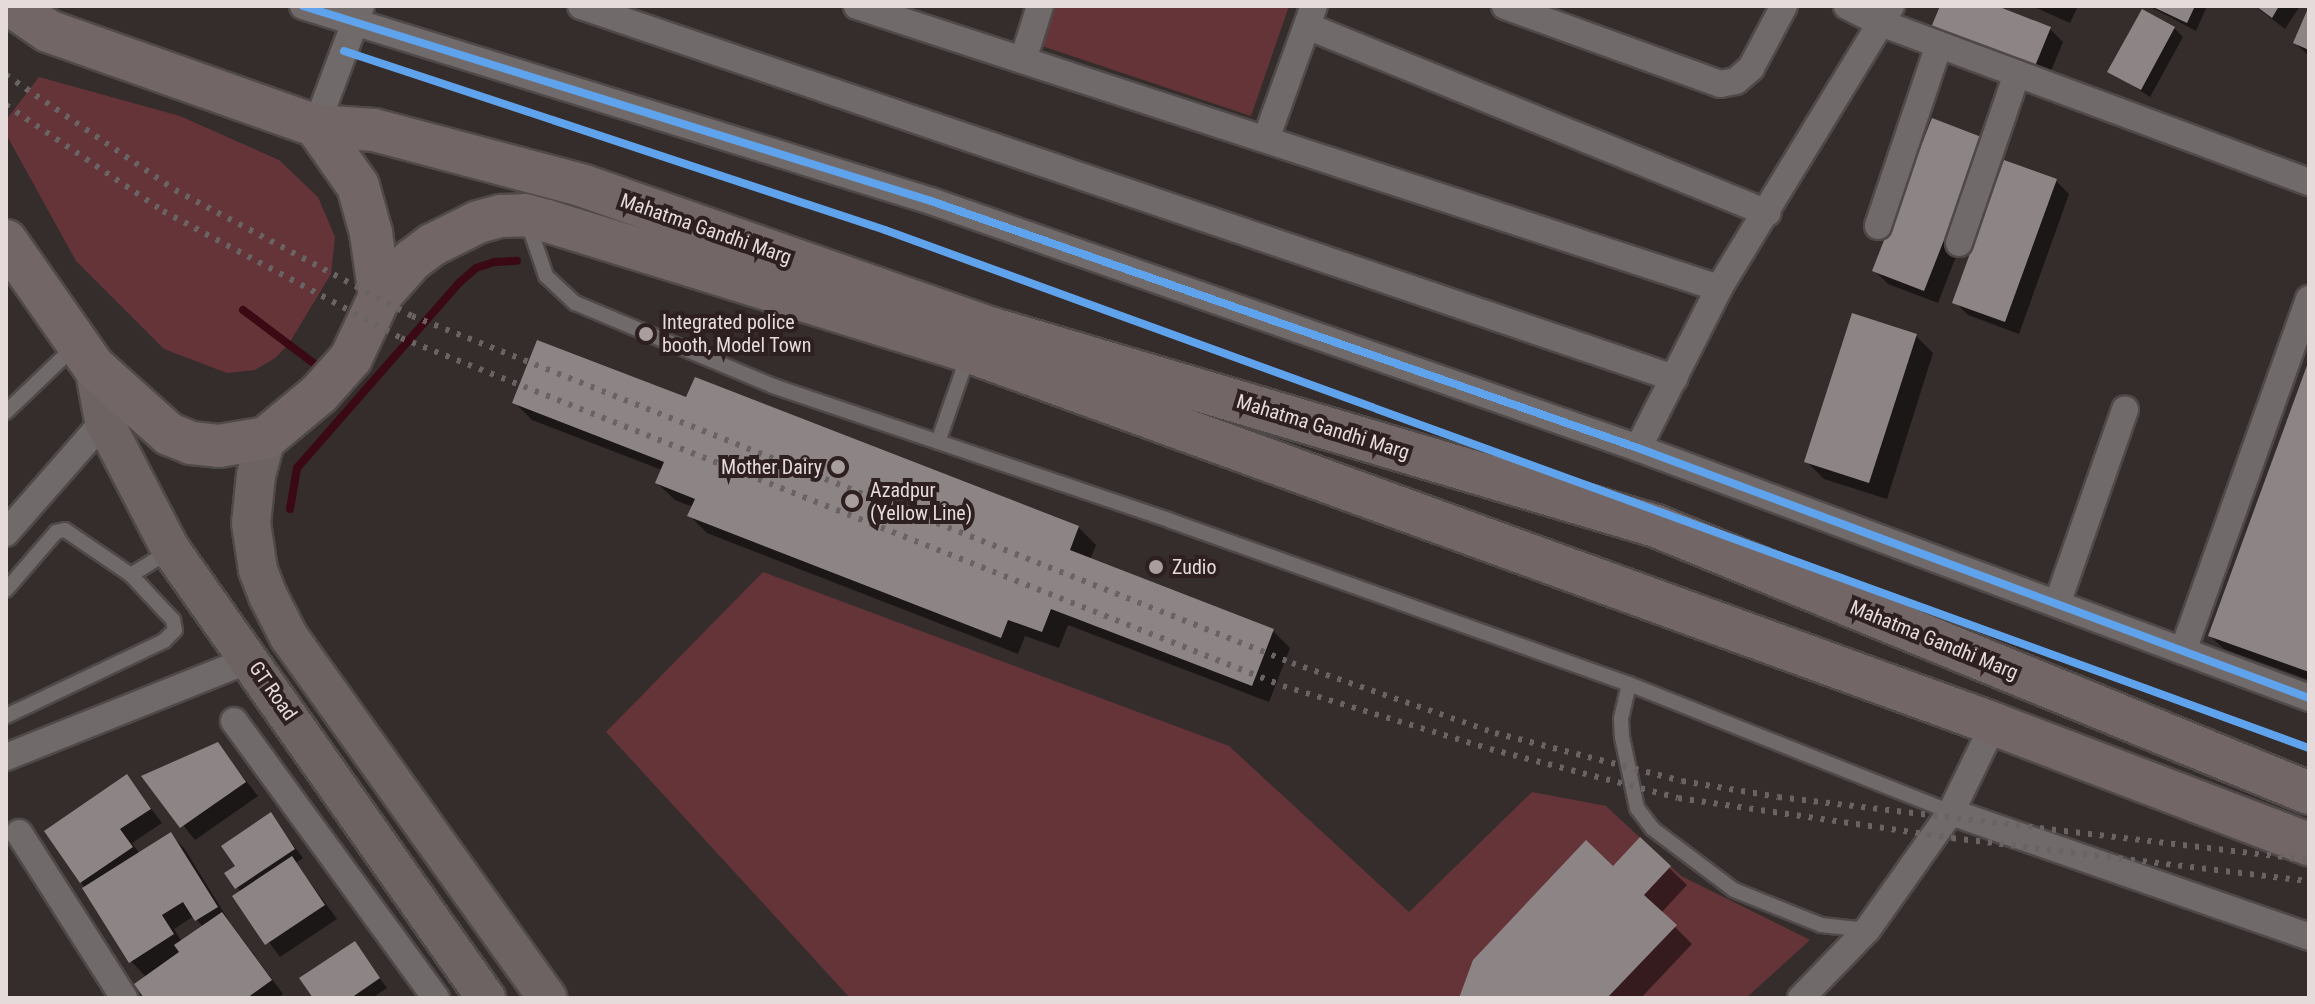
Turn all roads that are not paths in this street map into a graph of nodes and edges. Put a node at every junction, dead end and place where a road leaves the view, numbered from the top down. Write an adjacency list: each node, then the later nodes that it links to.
1 (12, 6): 15 (main road, Mahatma Gandhi Marg)
2 (303, 6): 9 (street)
3 (581, 6): 28 (street)
4 (857, 6): 13 (street)
5 (1040, 6): 13 (street)
6 (1505, 6): 7 (street)
7 (1784, 6)
8 (1847, 6): 10 (street)
9 (358, 14): 15 (street); 34 (street)
10 (1886, 15): 12 (street); 18 (street)
11 (1310, 16): 16 (street); 18 (street)
12 (1939, 45): 14 (street); 20 (street)
13 (1023, 60): 16 (street)
14 (2017, 74): 17 (street); 22 (street)
15 (316, 126): 24 (main road); 48 (main road, Mahatma Gandhi Marg)
16 (1266, 139): 23 (street)
17 (2309, 182)
18 (1767, 213): 23 (street)
19 (525, 215): 24 (main road, Mahatma Gandhi Marg); 26 (main road, Mahatma Gandhi Marg); 33 (lane)
20 (1878, 226)
21 (6, 241): 27 (main road)
22 (1959, 243)
23 (1719, 288): 28 (street)
24 (380, 296): 32 (main road, Mahatma Gandhi Marg)
25 (2309, 299): 40 (street)
26 (969, 352): 33 (lane); 46 (main road, Mahatma Gandhi Marg)
27 (85, 356): 30 (lane); 31 (main road, GT Road); 32 (main road)
28 (1674, 378): 34 (street)
29 (2125, 410): 39 (street)
30 (6, 412)
31 (104, 421): 35 (street); 36 (main road, GT Road)
32 (266, 438): 54 (main road)
33 (938, 442): 42 (lane)
34 (1638, 448): 39 (street)
35 (6, 533)
36 (171, 550): 37 (lane); 41 (main road, GT Road)
37 (131, 575): 38 (lane); 44 (lane)
38 (6, 590)
39 (2057, 604): 40 (street)
40 (2183, 651): 43 (street)
41 (251, 659): 47 (street); 57 (main road, GT Road)
42 (1629, 684): 49 (lane); 52 (lane)
43 (2309, 698)
44 (6, 716)
45 (234, 721): 56 (street)
46 (1994, 724): 49 (street); 51 (main road, Mahatma Gandhi Marg)
47 (6, 757)
48 (2309, 793)
49 (1951, 812): 52 (street); 53 (street)
50 (19, 833): 55 (street)
51 (2307, 838)
52 (1867, 930): 58 (street)
53 (2309, 937)
54 (537, 994)
55 (124, 998)
56 (436, 998)
57 (486, 998)
58 (1801, 998)

